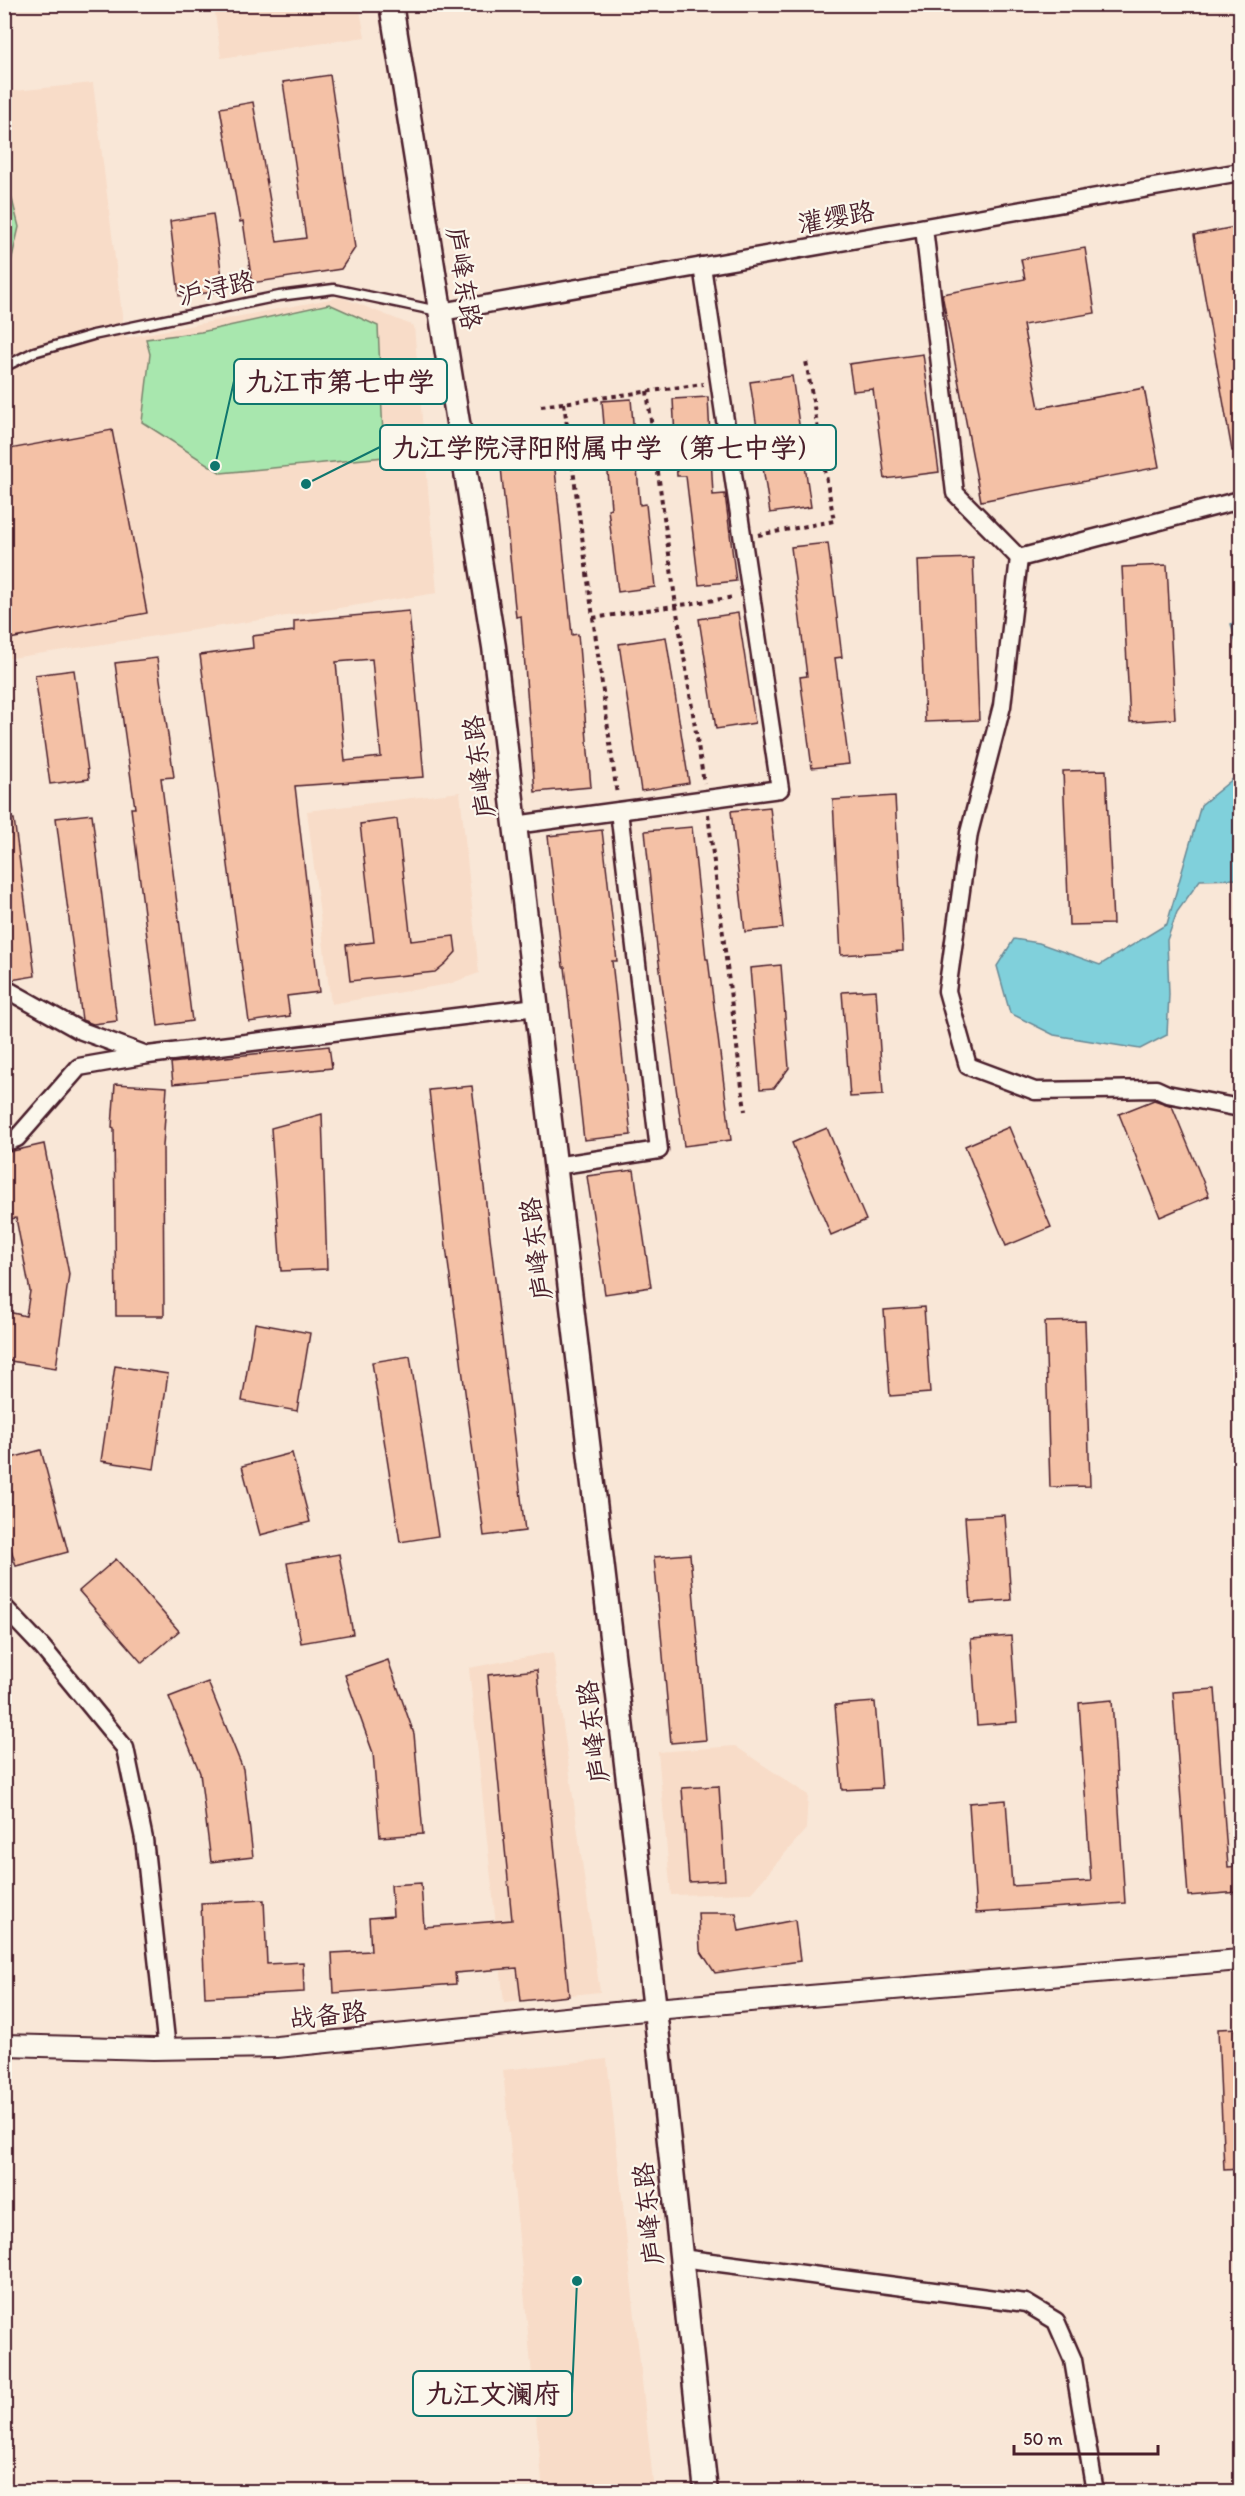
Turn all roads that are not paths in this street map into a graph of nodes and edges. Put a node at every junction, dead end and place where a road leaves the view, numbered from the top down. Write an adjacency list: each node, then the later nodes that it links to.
1 (391, 4): 5 (main road, 庐峰东路)
2 (1240, 172): 3 (street, 灌缨路)
3 (924, 228): 4 (street, 灌缨路); 8 (street)
4 (702, 267): 5 (street, 灌缨路); 9 (street)
5 (441, 312): 6 (lane, 沪浔路); 10 (main road, 庐峰东路)
6 (4, 367)
7 (1240, 500): 8 (street)
8 (1019, 558): 14 (street)
9 (619, 811): 10 (street); 16 (street)
10 (514, 825): 12 (main road, 庐峰东路)
11 (4, 988): 13 (street)
12 (536, 1007): 13 (street); 16 (main road, 庐峰东路)
13 (148, 1055): 15 (street)
14 (1240, 1108)
15 (4, 1143)
16 (555, 1166): 19 (main road, 庐峰东路)
17 (4, 1606): 21 (street)
18 (1240, 1960): 19 (street, 战备路)
19 (655, 2009): 21 (street, 战备路); 22 (main road, 庐峰东路)
20 (4, 2045): 21 (street, 战备路)
21 (167, 2049)
22 (681, 2258): 23 (main road, 庐峰东路); 24 (street)
23 (706, 2492)
24 (1095, 2492)

